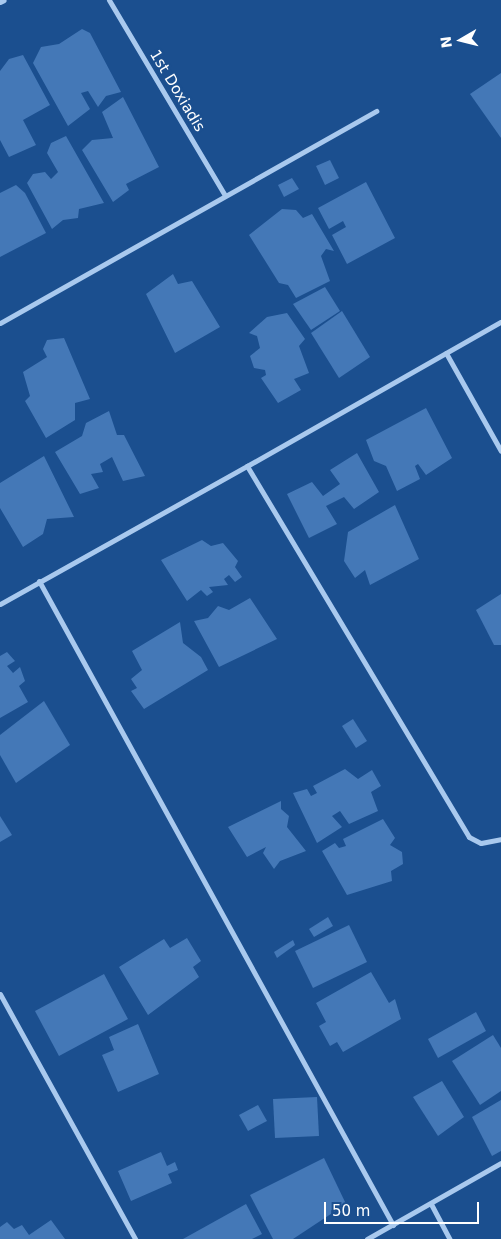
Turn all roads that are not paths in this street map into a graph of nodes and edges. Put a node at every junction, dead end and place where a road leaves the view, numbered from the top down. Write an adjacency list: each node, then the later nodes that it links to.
1 (4, 0): 3 (street)
2 (109, 0): 5 (street, 1st Doxiadis)
3 (0, 2)
4 (376, 111): 5 (street)
5 (225, 195): 6 (street)
6 (0, 322)
7 (501, 322): 8 (street)
8 (446, 354): 9 (street); 10 (street)
9 (501, 451)
10 (247, 466): 11 (street); 13 (street)
11 (39, 581): 12 (street); 17 (street)
12 (0, 604)
13 (501, 839)
14 (0, 994): 18 (street)
15 (501, 1163): 16 (street)
16 (431, 1204): 17 (street); 20 (street)
17 (393, 1225): 19 (street)
18 (135, 1239)
19 (367, 1239)
20 (450, 1239)

